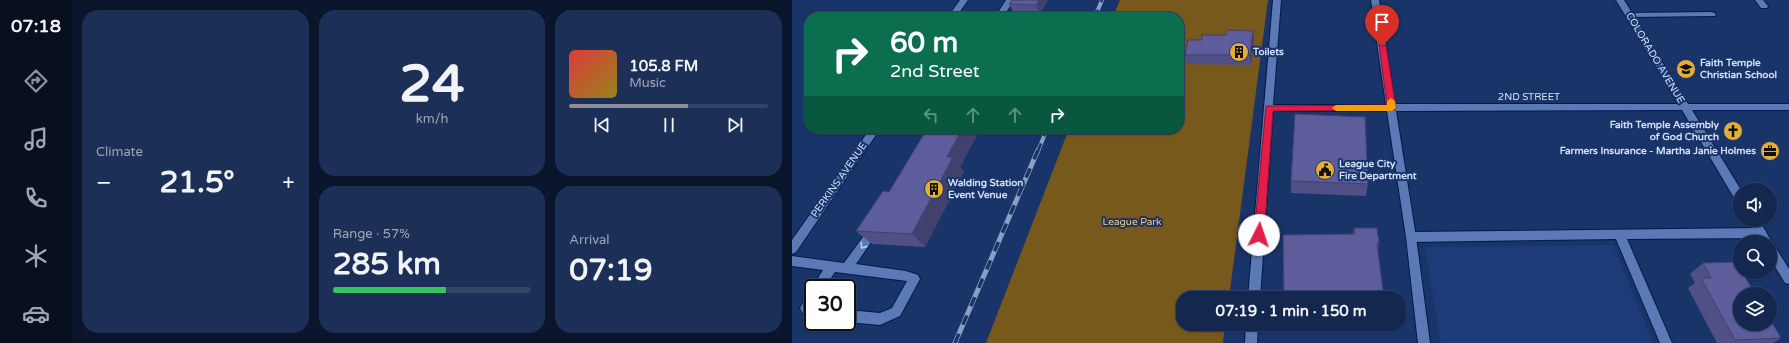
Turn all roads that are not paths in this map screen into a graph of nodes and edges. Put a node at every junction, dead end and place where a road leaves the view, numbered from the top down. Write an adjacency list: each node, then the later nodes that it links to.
1 (964, 0): 6 (street)
2 (1010, 0): 7 (street)
3 (1277, 0): 12 (street)
4 (1375, 0): 13 (street)
5 (1620, 0): 9 (street, COLORADO AVENUE)
6 (956, 12)
7 (1002, 12)
8 (1712, 14): 9 (street)
9 (1629, 15): 10 (street, COLORADO AVENUE)
10 (1685, 107): 11 (street, 2ND STREET); 13 (street, 2ND STREET); 15 (street, COLORADO AVENUE)
11 (1789, 107)
12 (1269, 108): 13 (street, 2ND STREET); 27 (street)
13 (1392, 108): 19 (street)
14 (871, 134): 20 (street, PERKINS AVENUE)
15 (1733, 186)
16 (880, 221): 24 (street, one-way to 24)
17 (1620, 235): 18 (street); 19 (street); 32 (street)
18 (1733, 237)
19 (1411, 238): 31 (street)
20 (792, 249)
21 (1777, 259): 26 (street)
22 (792, 261): 23 (street)
23 (832, 266): 24 (street); 25 (street)
24 (847, 268): 28 (street)
25 (824, 279)
26 (1789, 279)
27 (1255, 291)
28 (856, 317)
29 (1252, 331): 30 (street)
30 (1251, 343)
31 (1424, 343)
32 (1666, 343)

